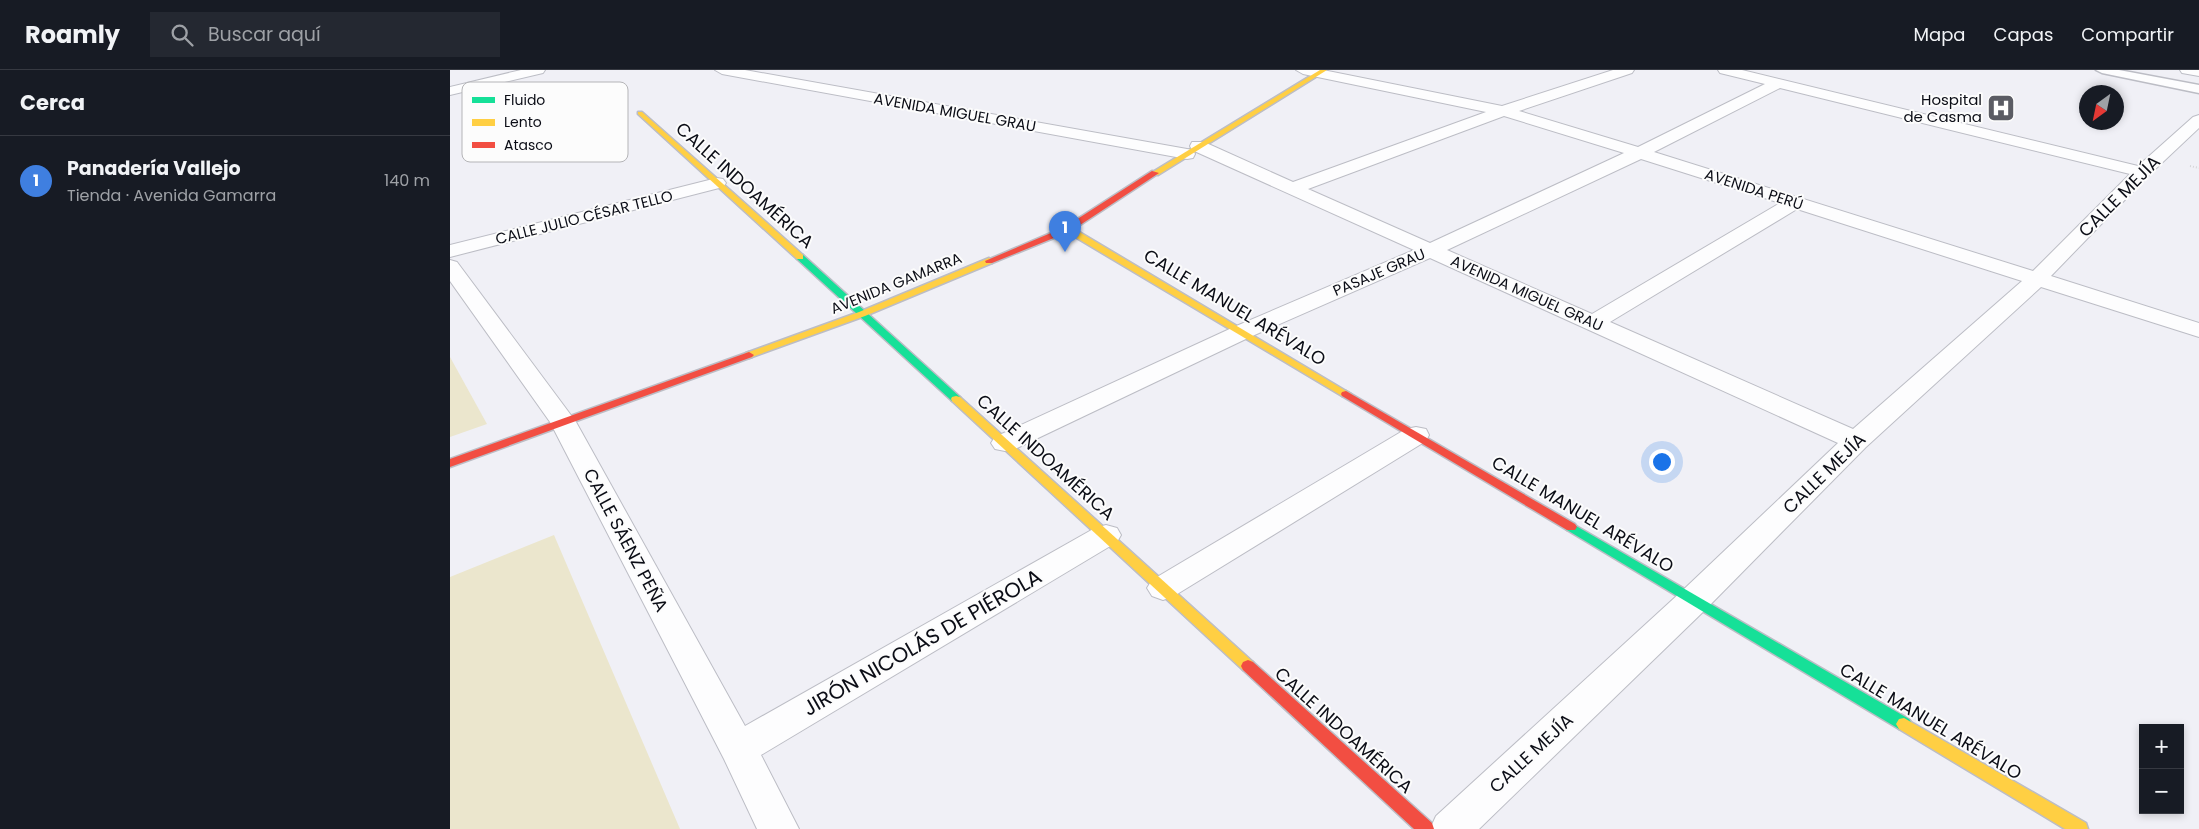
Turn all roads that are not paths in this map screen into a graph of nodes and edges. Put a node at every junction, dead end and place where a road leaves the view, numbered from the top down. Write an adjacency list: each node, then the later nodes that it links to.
1 (538, 70): 10 (street)
2 (722, 70): 15 (street, AVENIDA MIGUEL GRAU)
3 (1627, 70): 12 (street)
4 (1725, 70): 9 (street)
5 (2102, 70): 11 (lane)
6 (2188, 70): 8 (street)
7 (1316, 71): 12 (street, AVENIDA PERÚ); 15 (street, AVENIDA GAMARRA)
8 (2199, 72)
9 (1771, 77): 16 (street, PASAJE GRAU); 17 (street)
10 (488, 82)
11 (2199, 89)
12 (1504, 111): 16 (street, AVENIDA PERÚ); 19 (street)
13 (640, 113): 18 (street, CALLE INDOAMÉRICA)
14 (2199, 120): 17 (street, CALLE MEJÍA)
15 (1193, 150): 19 (street, AVENIDA MIGUEL GRAU); 21 (street, AVENIDA GAMARRA)
16 (1638, 153): 20 (street, AVENIDA PERÚ); 22 (street, PASAJE GRAU)
17 (2142, 172): 25 (street, CALLE MEJÍA)
18 (718, 183): 23 (street, CALLE JULIO CÉSAR TELLO); 26 (street, CALLE INDOAMÉRICA)
19 (1293, 188): 22 (street, AVENIDA MIGUEL GRAU)
20 (1795, 202): 25 (street, AVENIDA PERÚ); 27 (street)
21 (1068, 229): 26 (street, AVENIDA GAMARRA); 29 (street, CALLE MANUEL ARÉVALO)
22 (1431, 250): 27 (street, AVENIDA MIGUEL GRAU); 29 (street, PASAJE GRAU)
23 (450, 251)
24 (450, 266): 30 (street, CALLE SÁENZ PEÑA)
25 (2037, 279): 28 (street, AVENIDA PERÚ); 32 (street, CALLE MEJÍA)
26 (862, 314): 30 (street, AVENIDA GAMARRA); 33 (street, CALLE INDOAMÉRICA)
27 (1593, 323): 32 (street, AVENIDA MIGUEL GRAU)
28 (2199, 330)
29 (1242, 332): 31 (street, CALLE MANUEL ARÉVALO); 33 (street, PASAJE GRAU)
30 (564, 422): 34 (street, AVENIDA GAMARRA); 38 (street, CALLE SÁENZ PEÑA)
31 (1416, 435): 36 (street); 37 (street, CALLE MANUEL ARÉVALO)
32 (1856, 441): 37 (street, CALLE MEJÍA)
33 (1005, 443): 35 (street, CALLE INDOAMÉRICA)
34 (450, 463)
35 (1106, 535): 36 (street, CALLE INDOAMÉRICA); 38 (street, JIRÓN NICOLÁS DE PIÉROLA)
36 (1164, 588): 40 (street, CALLE INDOAMÉRICA)
37 (1694, 600): 41 (street, CALLE MEJÍA); 42 (street, CALLE MANUEL ARÉVALO)
38 (738, 749): 39 (street, CALLE SÁENZ PEÑA)
39 (778, 829)
40 (1426, 829)
41 (1451, 829)
42 (2080, 829)

